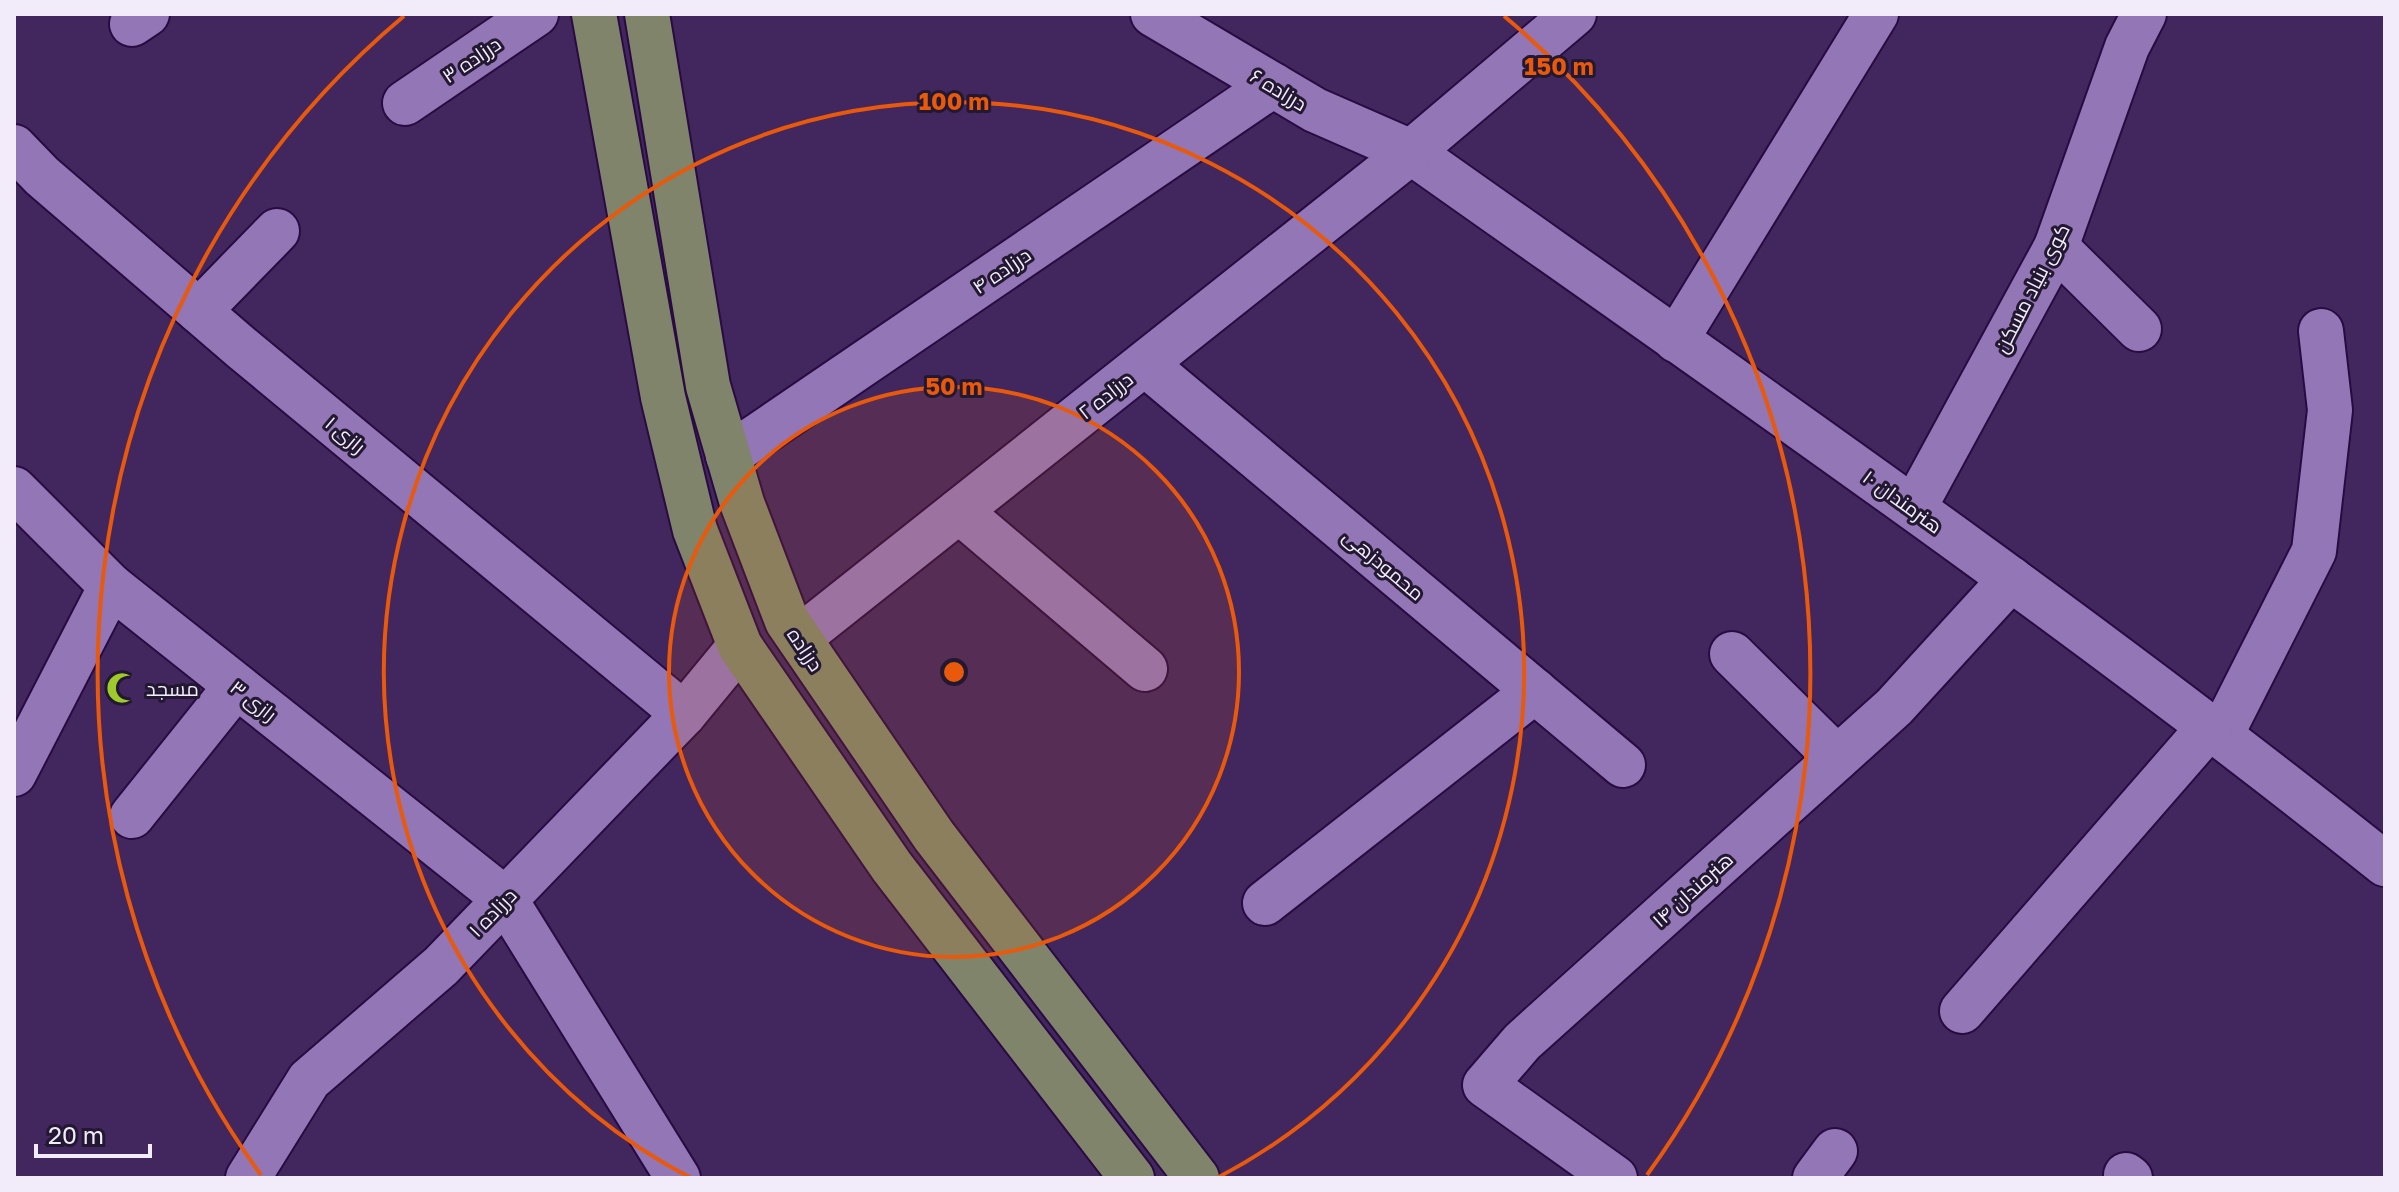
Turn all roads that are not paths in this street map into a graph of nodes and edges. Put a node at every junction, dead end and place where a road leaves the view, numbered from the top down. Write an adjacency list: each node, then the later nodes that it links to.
1 (536, 14): 9 (street, درزاده ۳)
2 (594, 14): 26 (main road)
3 (647, 14): 19 (main road, درزاده)
4 (1153, 14): 8 (street, درزاده ۶)
5 (1574, 14): 11 (street, درزاده ۲)
6 (1876, 14): 17 (street)
7 (2144, 14): 13 (street, کوی بنیاد مسکن)
8 (1273, 85): 11 (street, درزاده ۶); 19 (street, درزاده ۴)
9 (405, 103)
10 (14, 147): 14 (street, رازی ۱)
11 (1411, 152): 17 (street, هنرمندان ۱۰); 18 (street, درزاده ۲)
12 (277, 231): 14 (street)
13 (2056, 247): 15 (street); 21 (street, کوی بنیاد مسکن)
14 (199, 311): 31 (street, رازی ۱)
15 (2139, 329)
16 (2321, 331): 32 (street)
17 (1676, 340): 21 (street, هنرمندان ۱۰)
18 (1145, 364): 22 (street, درزاده ۲); 30 (street, محمودزهی)
19 (728, 456): 25 (main road, درزاده)
20 (14, 489): 24 (street, رازی ۳)
21 (1914, 508): 23 (street, هنرمندان ۱۰)
22 (959, 511): 25 (street, درزاده ۲); 28 (street)
23 (2011, 579): 32 (street, هنرمندان ۱۰); 33 (street, هنرمندان ۱۴)
24 (111, 586): 29 (street, رازی ۳); 35 (street)
25 (799, 638): 44 (main road, درزاده)
26 (740, 646): 31 (street, درزاده ۱); 43 (main road)
27 (1732, 654): 33 (street)
28 (1145, 669)
29 (236, 686): 36 (street); 38 (street, رازی ۳)
30 (1535, 691): 34 (street, محمودزهی); 39 (street)
31 (684, 714): 38 (street, درزاده ۱)
32 (2216, 730): 37 (street, هنرمندان ۱۰); 40 (street)
33 (1837, 758): 45 (street, هنرمندان ۱۴)
34 (1623, 765)
35 (14, 774)
36 (132, 816)
37 (2385, 864)
38 (505, 899): 41 (street, درزاده ۱); 42 (street, رازی ۳)
39 (1265, 903)
40 (1962, 1011)
41 (248, 1178)
42 (678, 1178)
43 (1132, 1178)
44 (1197, 1178)
45 (1615, 1178)

